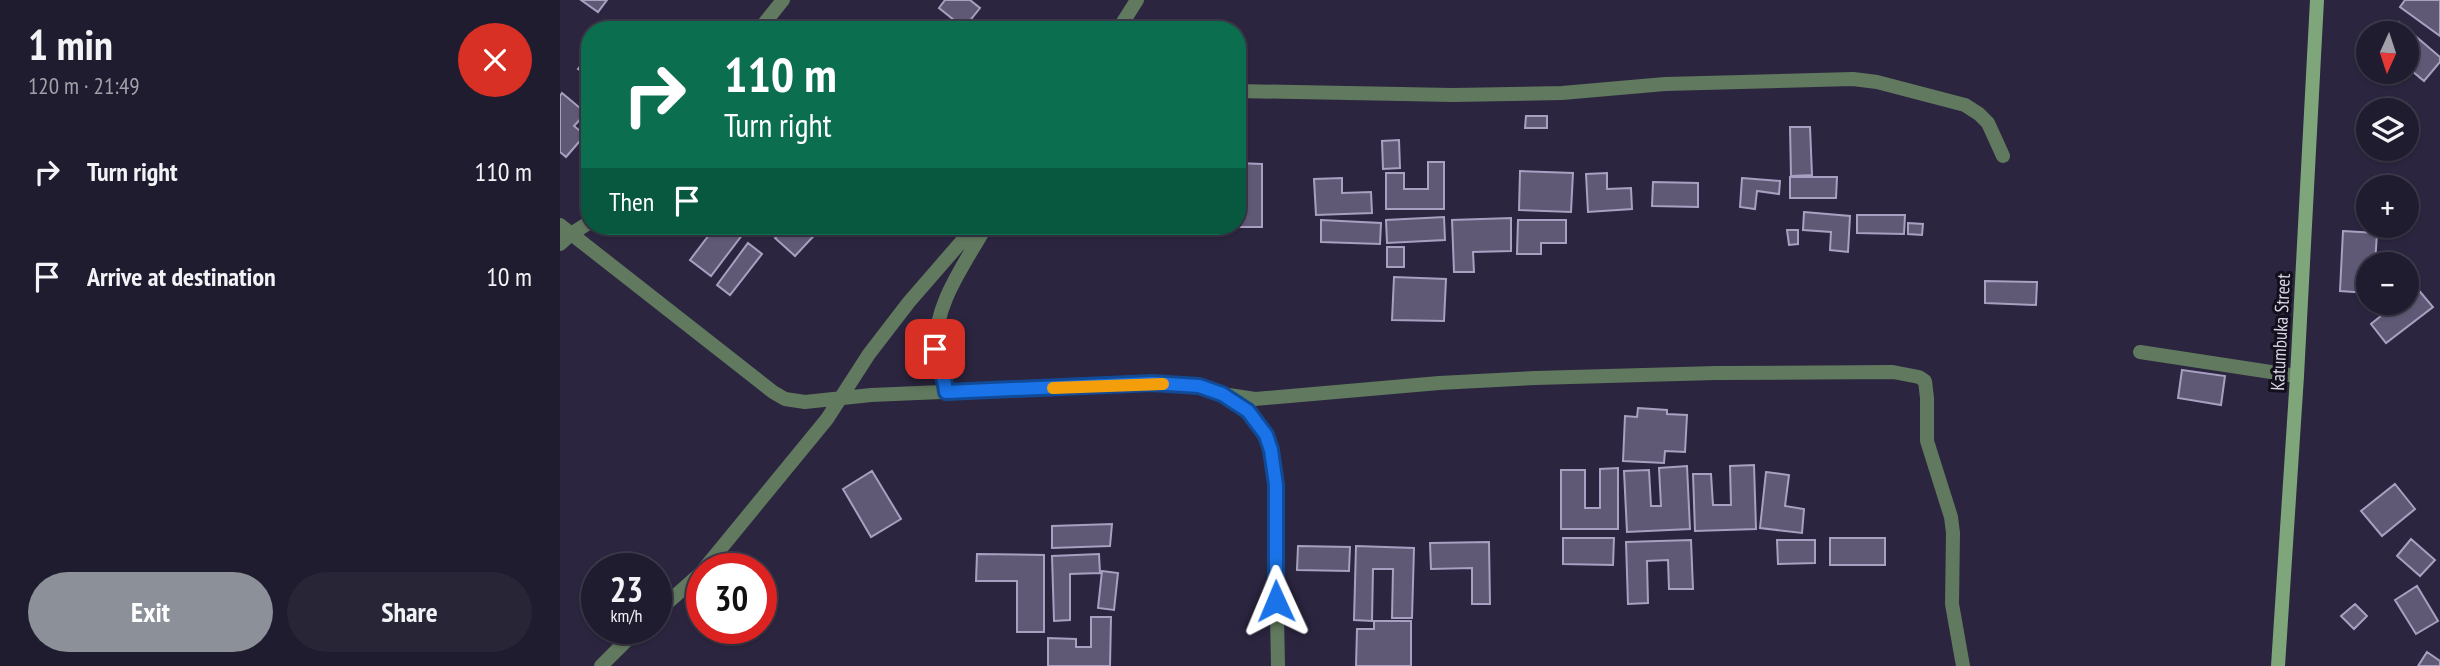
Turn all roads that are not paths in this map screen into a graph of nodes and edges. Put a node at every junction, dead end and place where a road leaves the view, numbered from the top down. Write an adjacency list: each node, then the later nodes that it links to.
1 (783, 0): 4 (street)
2 (1137, 0): 5 (street)
3 (2317, 0): 13 (main road, Katumbuka Street)
4 (767, 21)
5 (1124, 21)
6 (1246, 91): 7 (street)
7 (2003, 156)
8 (581, 226): 9 (street)
9 (564, 234): 16 (street)
10 (967, 235): 16 (street)
11 (981, 235): 14 (street)
12 (2140, 352): 13 (street)
13 (2297, 376): 24 (main road, Katumbuka Street)
14 (946, 392): 15 (street); 16 (street)
15 (1222, 394): 22 (street); 23 (street)
16 (839, 398): 17 (street)
17 (717, 553)
18 (686, 586): 19 (street)
19 (672, 598)
20 (623, 644): 21 (street)
21 (600, 666)
22 (1278, 666)
23 (1963, 666)
24 (2278, 666)

